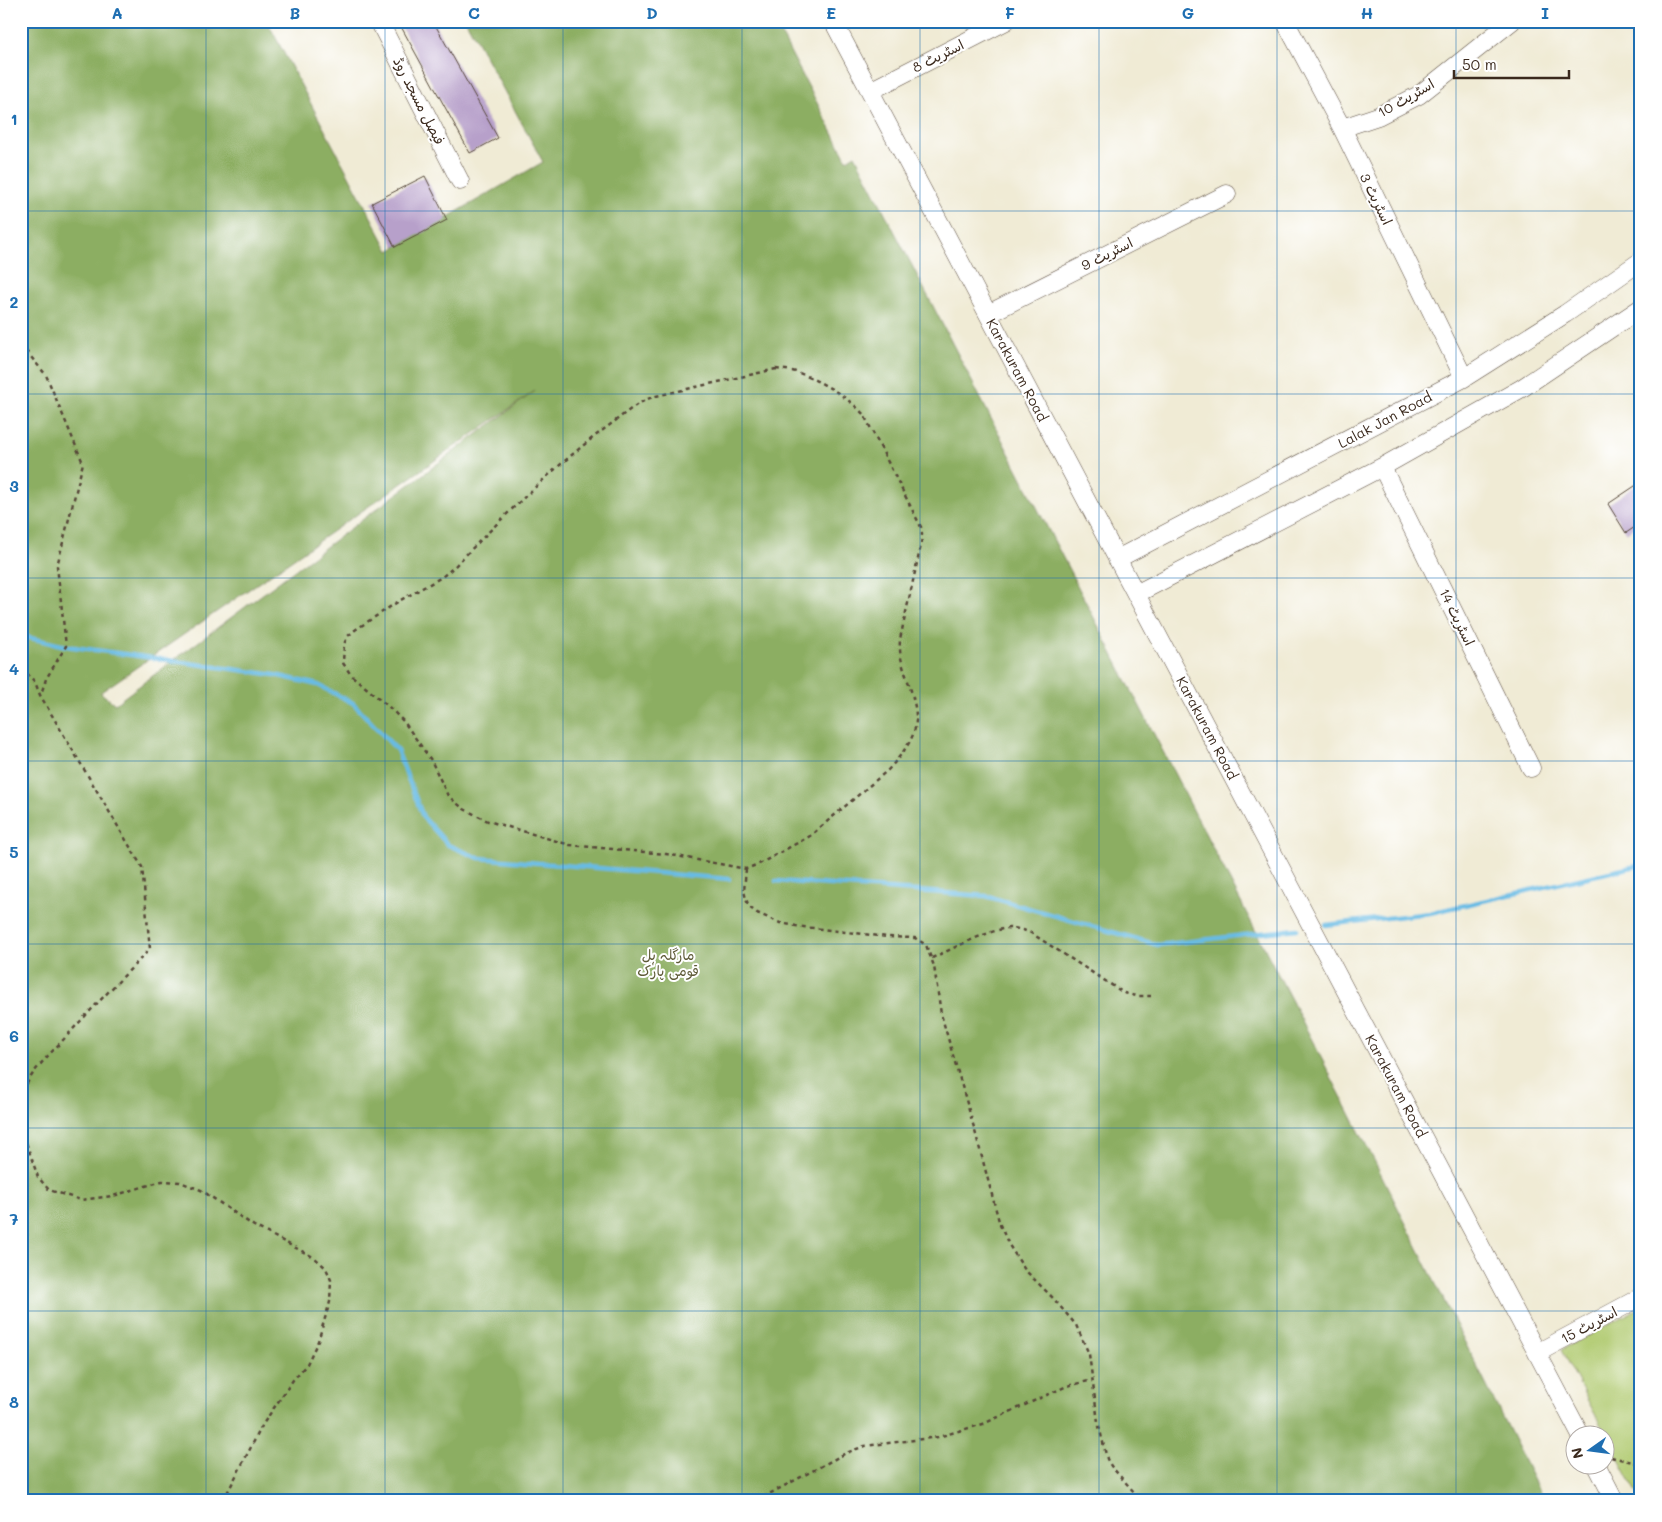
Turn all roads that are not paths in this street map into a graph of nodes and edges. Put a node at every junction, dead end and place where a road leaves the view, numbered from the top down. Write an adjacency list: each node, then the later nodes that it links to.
1 (379, 21): 8 (street, فیصل مسجد روڈ)
2 (833, 21): 6 (street, Karakuram Road)
3 (1006, 21): 6 (street, اسٹریٹ 8)
4 (1285, 21): 7 (street, اسٹریٹ 3)
5 (1512, 21): 7 (street, اسٹریٹ 10)
6 (870, 91): 12 (street, Karakuram Road)
7 (1342, 128): 13 (street, اسٹریٹ 3)
8 (460, 181)
9 (1227, 194): 12 (street, اسٹریٹ 9)
10 (1641, 261): 13 (street, Lalak Jan Road)
11 (1641, 308): 14 (street)
12 (988, 314): 15 (street, Karakuram Road)
13 (1464, 378): 15 (street, Lalak Jan Road)
14 (1382, 466): 16 (street); 17 (street, اسٹریٹ 14)
15 (1118, 559): 16 (street, Karakuram Road)
16 (1136, 594): 19 (street, Karakuram Road)
17 (1531, 768)
18 (1641, 1297): 19 (street, اسٹریٹ 15)
19 (1537, 1352): 20 (street, Karakuram Road)
20 (1575, 1424)
21 (1601, 1474): 22 (street)
22 (1615, 1501)

